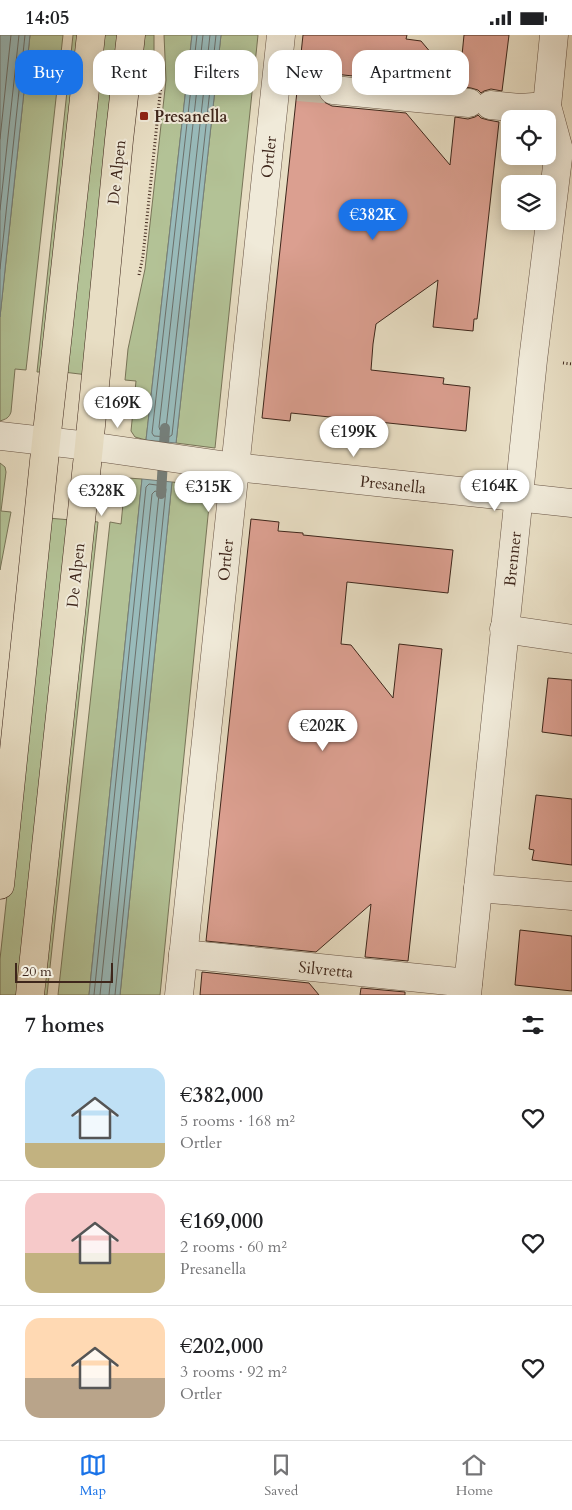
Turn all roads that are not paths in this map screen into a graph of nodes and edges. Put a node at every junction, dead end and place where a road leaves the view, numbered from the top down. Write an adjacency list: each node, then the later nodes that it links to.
1 (91, 35): 9 (main road)
2 (131, 35): 10 (main road, De Alpen)
3 (282, 35): 11 (street, Ortler)
4 (554, 35): 6 (street, Brenner)
5 (342, 91): 6 (street)
6 (546, 106): 7 (street, Brenner)
7 (565, 151): 12 (street, Brenner)
8 (0, 436): 9 (street, Presanella)
9 (46, 441): 10 (street, Presanella); 16 (main road)
10 (90, 446): 11 (street, Presanella); 21 (main road, De Alpen)
11 (235, 467): 12 (street, Presanella); 19 (street, Ortler)
12 (518, 497): 13 (street, Presanella); 14 (street, Brenner)
13 (572, 503)
14 (504, 629): 15 (street); 17 (street, Brenner)
15 (572, 639)
16 (0, 885)
17 (478, 887): 18 (street); 20 (street, Brenner)
18 (572, 896)
19 (183, 954): 20 (street, Silvretta); 22 (street, Ortler)
20 (468, 989)
21 (30, 995)
22 (179, 995)

